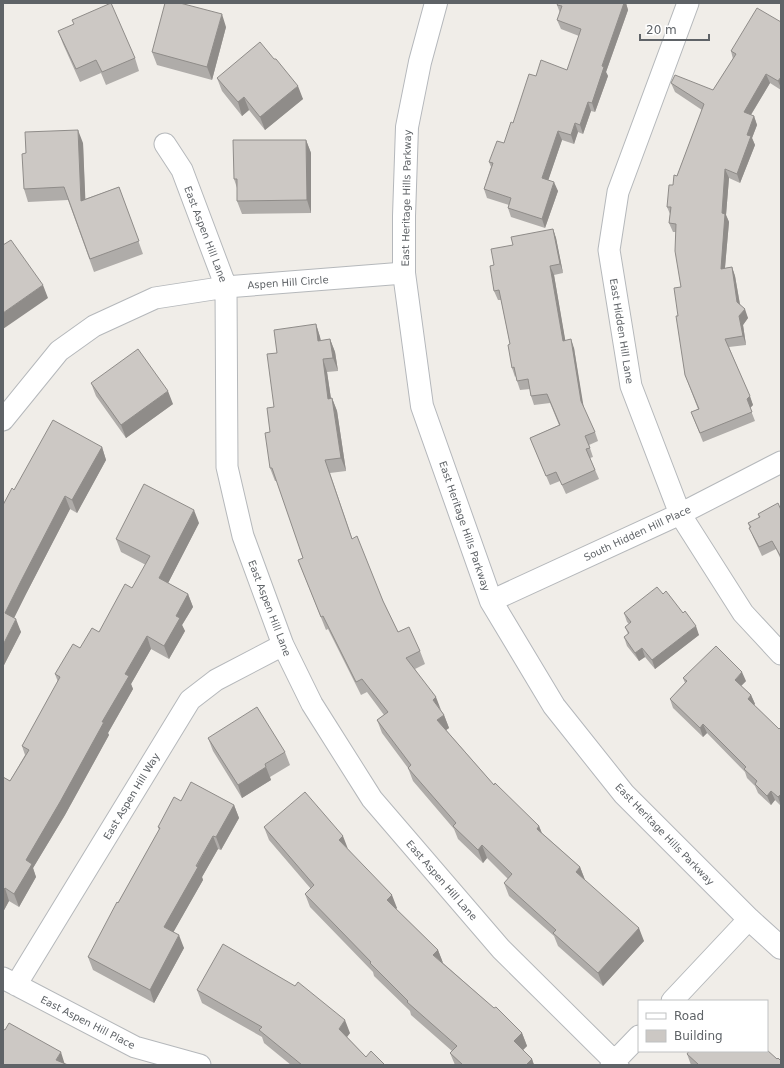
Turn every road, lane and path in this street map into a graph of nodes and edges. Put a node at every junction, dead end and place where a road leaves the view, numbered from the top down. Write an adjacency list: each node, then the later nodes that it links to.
1 (436, 3): 4 (street, East Heritage Hills Parkway)
2 (688, 3): 8 (street, East Hidden Hill Lane)
3 (165, 144): 5 (street, East Aspen Hill Lane)
4 (404, 272): 5 (street, Aspen Hill Circle); 9 (street, East Heritage Hills Parkway)
5 (226, 287): 6 (street, Aspen Hill Circle); 10 (street, East Aspen Hill Lane)
6 (3, 420)
7 (781, 462): 8 (street, South Hidden Hill Place)
8 (680, 514): 9 (street, South Hidden Hill Place); 11 (street, East Hidden Hill Lane)
9 (491, 601): 12 (street, East Heritage Hills Parkway)
10 (283, 645): 14 (street, East Aspen Hill Way); 17 (street, East Aspen Hill Lane)
11 (781, 654)
12 (750, 919): 13 (street, East Heritage Hills Parkway); 15 (street)
13 (781, 948)
14 (10, 982): 18 (street, East Aspen Hill Place)
15 (673, 1000)
16 (638, 1037): 17 (street)
17 (615, 1064)
18 (200, 1065)

